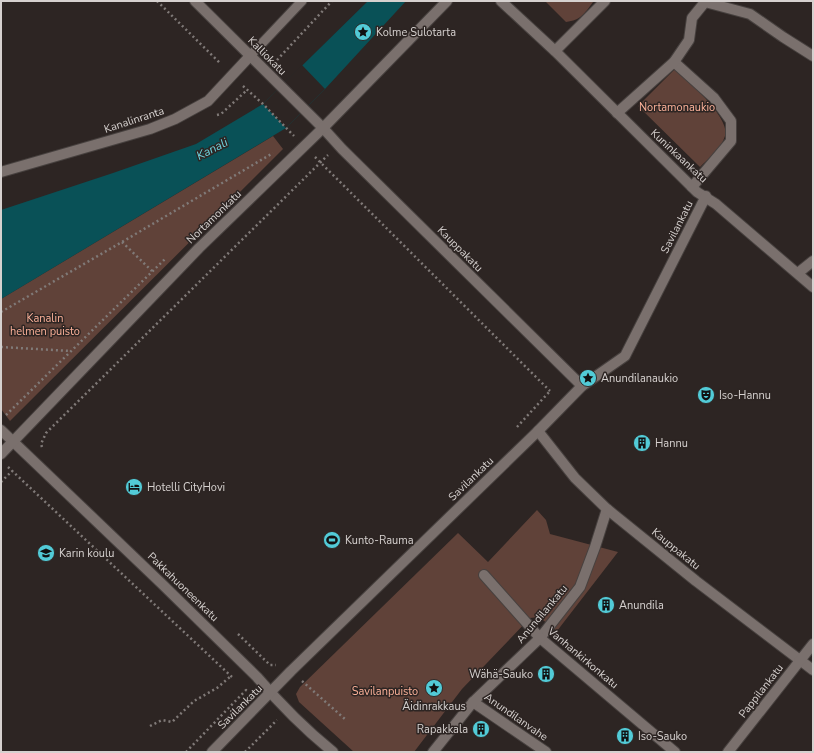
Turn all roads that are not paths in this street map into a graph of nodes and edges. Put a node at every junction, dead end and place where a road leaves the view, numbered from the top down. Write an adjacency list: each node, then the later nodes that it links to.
1 (195, 1): 7 (street, Kalliokatu)
2 (302, 1): 7 (lane, Kanalinranta)
3 (448, 1): 11 (street, Nortamonkatu)
4 (501, 1): 6 (street, Kuninkaankatu)
5 (605, 1): 6 (street)
6 (555, 51): 10 (street, Kuninkaankatu)
7 (250, 56): 11 (street, Kalliokatu); 12 (street, Kanalinranta)
8 (813, 56): 9 (street)
9 (674, 62): 10 (street); 13 (street)
10 (617, 113): 13 (street, Kuninkaankatu)
11 (323, 128): 18 (street, Kauppakatu); 21 (street, Nortamonkatu)
12 (1, 172)
13 (692, 187): 14 (street, Kuninkaankatu)
14 (706, 196): 16 (street, Kuninkaankatu); 18 (street, Savilankatu)
15 (813, 261): 16 (street)
16 (798, 273): 17 (street, Kuninkaankatu)
17 (813, 287)
18 (582, 386): 20 (street, Savilankatu)
19 (1, 430): 21 (street, Pakkahuoneenkatu)
20 (538, 431): 23 (street, Kauppakatu); 29 (street, Savilankatu)
21 (14, 441): 22 (street, Nortamonkatu); 29 (street, Pakkahuoneenkatu)
22 (1, 454)
23 (607, 509): 25 (street, Anundilankatu); 27 (street, Kauppakatu)
24 (484, 575): 25 (street, Vanhankirkonkatu)
25 (540, 638): 30 (street, Anundilankatu); 35 (street, Vanhankirkonkatu)
26 (813, 644): 27 (street, Pappilankatu)
27 (801, 660): 28 (street, Kauppakatu); 36 (street, Pappilankatu)
28 (813, 670)
29 (271, 693): 31 (street, Savilankatu); 32 (street, Pakkahuoneenkatu)
30 (473, 702): 33 (street, Anundilankatu); 34 (street, Anundilanvahe)
31 (212, 752)
32 (333, 752)
33 (433, 752)
34 (546, 752)
35 (675, 752)
36 (728, 752)

